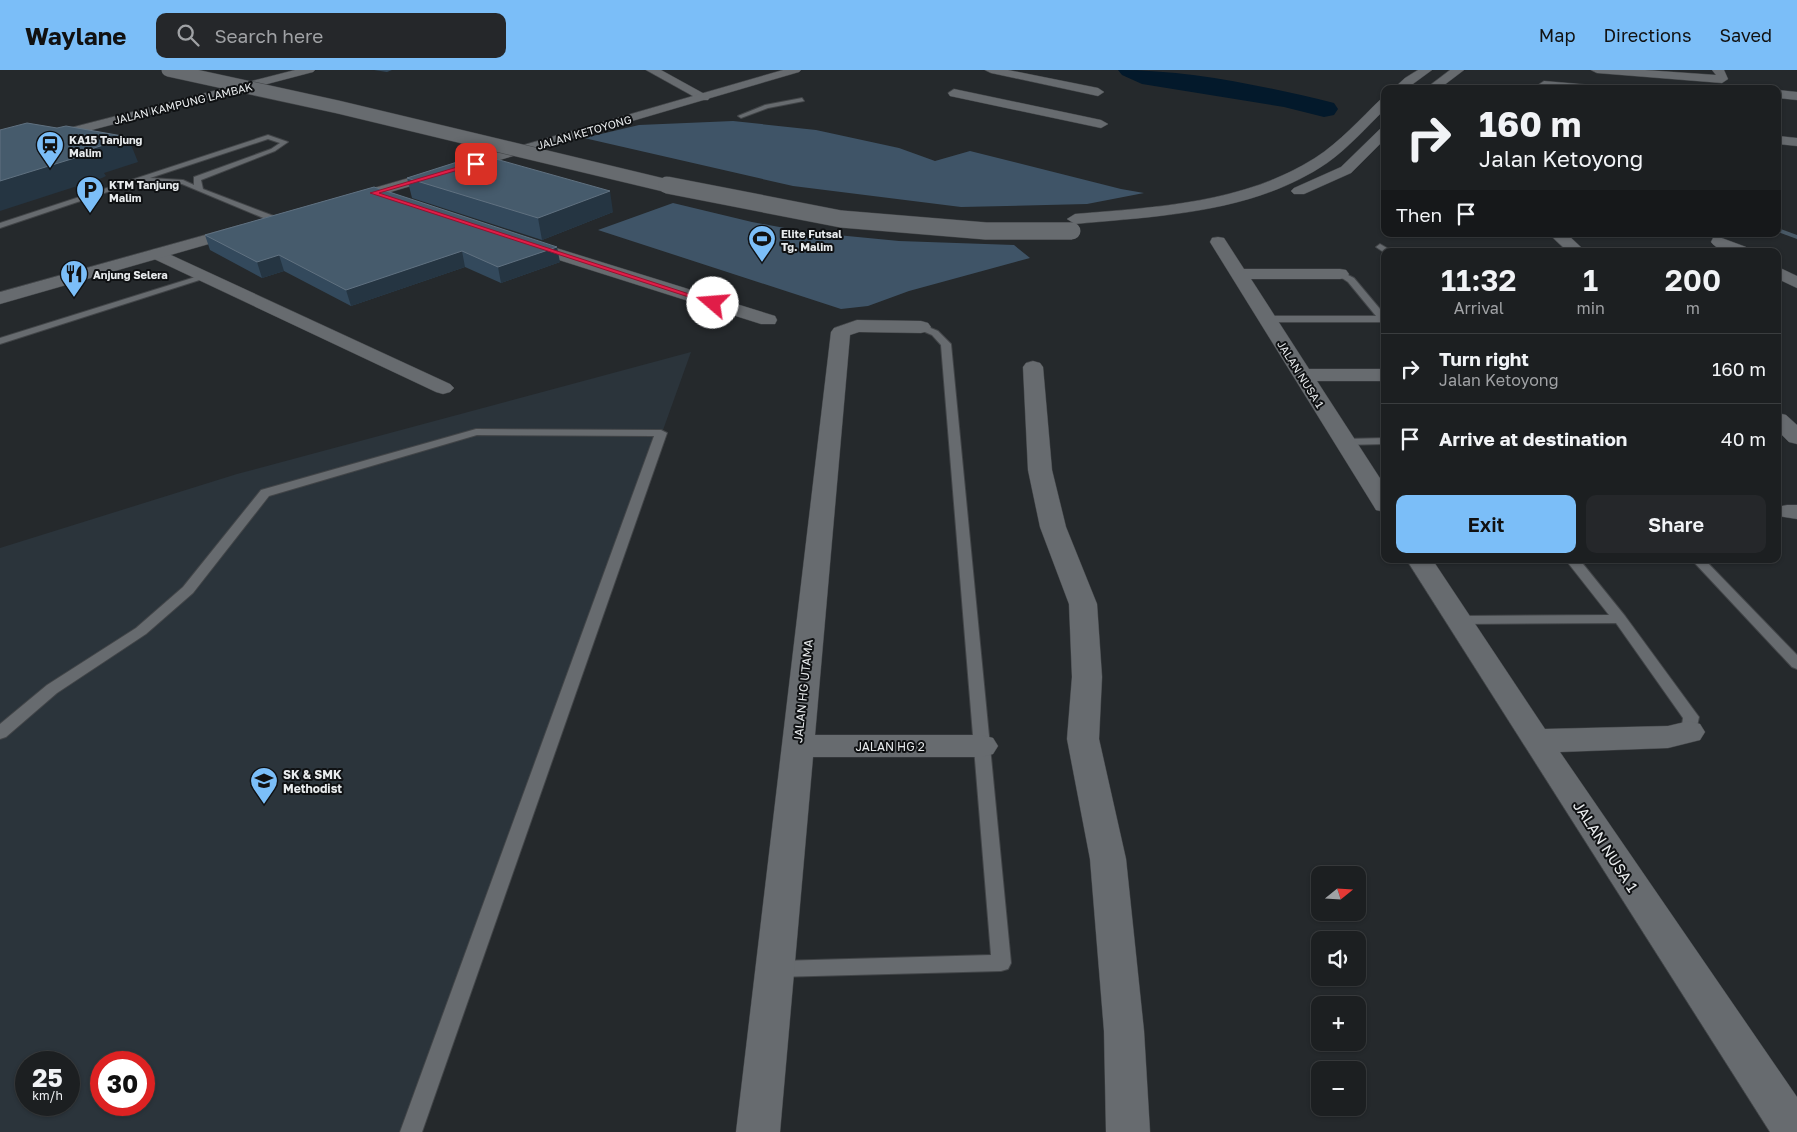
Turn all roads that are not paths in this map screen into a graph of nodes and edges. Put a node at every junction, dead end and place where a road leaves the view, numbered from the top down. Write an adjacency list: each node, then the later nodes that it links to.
1 (168, 70): 37 (street, bridge)
2 (219, 70): 28 (street)
3 (308, 70): 27 (street, JALAN KAMPUNG LAMBAK)
4 (654, 70): 18 (street)
5 (795, 70): 18 (street, JALAN KETOYONG)
6 (991, 70): 11 (street)
7 (1426, 70): 12 (street)
8 (1458, 70): 13 (street)
9 (1597, 70): 10 (street)
10 (1718, 70)
11 (1035, 79): 14 (street); 19 (street)
12 (1403, 85)
13 (1437, 85)
14 (1098, 92)
15 (954, 93): 19 (street)
16 (1781, 94): 17 (street)
17 (1797, 96)
18 (704, 97): 32 (street, JALAN KETOYONG)
19 (984, 99): 23 (street)
20 (802, 100): 22 (lane)
21 (1381, 106): 37 (street)
22 (741, 116)
23 (1101, 124)
24 (1381, 136): 37 (street)
25 (1781, 140): 26 (street)
26 (1797, 142)
27 (0, 150)
28 (578, 150)
29 (690, 175): 37 (street)
30 (138, 180): 31 (lane); 31 (lane); 38 (lane)
31 (199, 190): 36 (lane)
32 (373, 193): 33 (street); 34 (street, JALAN KETOYONG)
33 (400, 201)
34 (329, 205)
35 (294, 215): 36 (street)
36 (276, 220): 45 (street)
37 (1073, 225)
38 (0, 226)
39 (1560, 237): 43 (street)
40 (512, 238): 54 (street)
41 (1218, 242): 46 (street, JALAN NUSA 1)
42 (1719, 242): 44 (street)
43 (1573, 248)
44 (1733, 248)
45 (158, 254): 49 (street); 51 (street)
46 (1238, 274): 47 (street); 53 (street, JALAN NUSA 1)
47 (1340, 274): 52 (lane)
48 (1781, 274): 50 (street)
49 (208, 276): 57 (lane); 61 (street)
50 (1797, 283)
51 (0, 298)
52 (1381, 316)
53 (1267, 319): 55 (lane); 60 (street, JALAN NUSA 1)
54 (768, 320)
55 (1381, 320)
56 (921, 327): 76 (street, JALAN HG UTAMA); 77 (lane)
57 (0, 341)
58 (1033, 368): 81 (street)
59 (1381, 374): 60 (street)
60 (1302, 375): 65 (street, JALAN NUSA 1)
61 (442, 388)
62 (1781, 423): 63 (street)
63 (1797, 437)
64 (1381, 441): 65 (lane)
65 (1345, 442): 66 (street, JALAN NUSA 1)
66 (1381, 499)
67 (1422, 563): 71 (street, JALAN NUSA 1)
68 (1575, 563): 70 (lane)
69 (1701, 563): 72 (lane)
70 (1620, 619): 71 (lane); 73 (lane)
71 (1459, 620): 75 (street, JALAN NUSA 1)
72 (1797, 664)
73 (1689, 732): 75 (street)
74 (0, 734): 79 (lane)
75 (1536, 740): 82 (street, JALAN NUSA 1)
76 (798, 746): 77 (street, JALAN HG 2); 78 (street, JALAN HG UTAMA)
77 (982, 746): 78 (lane)
78 (774, 969): 80 (street, JALAN HG UTAMA)
79 (411, 1132)
80 (758, 1132)
81 (1128, 1132)
82 (1794, 1132)

